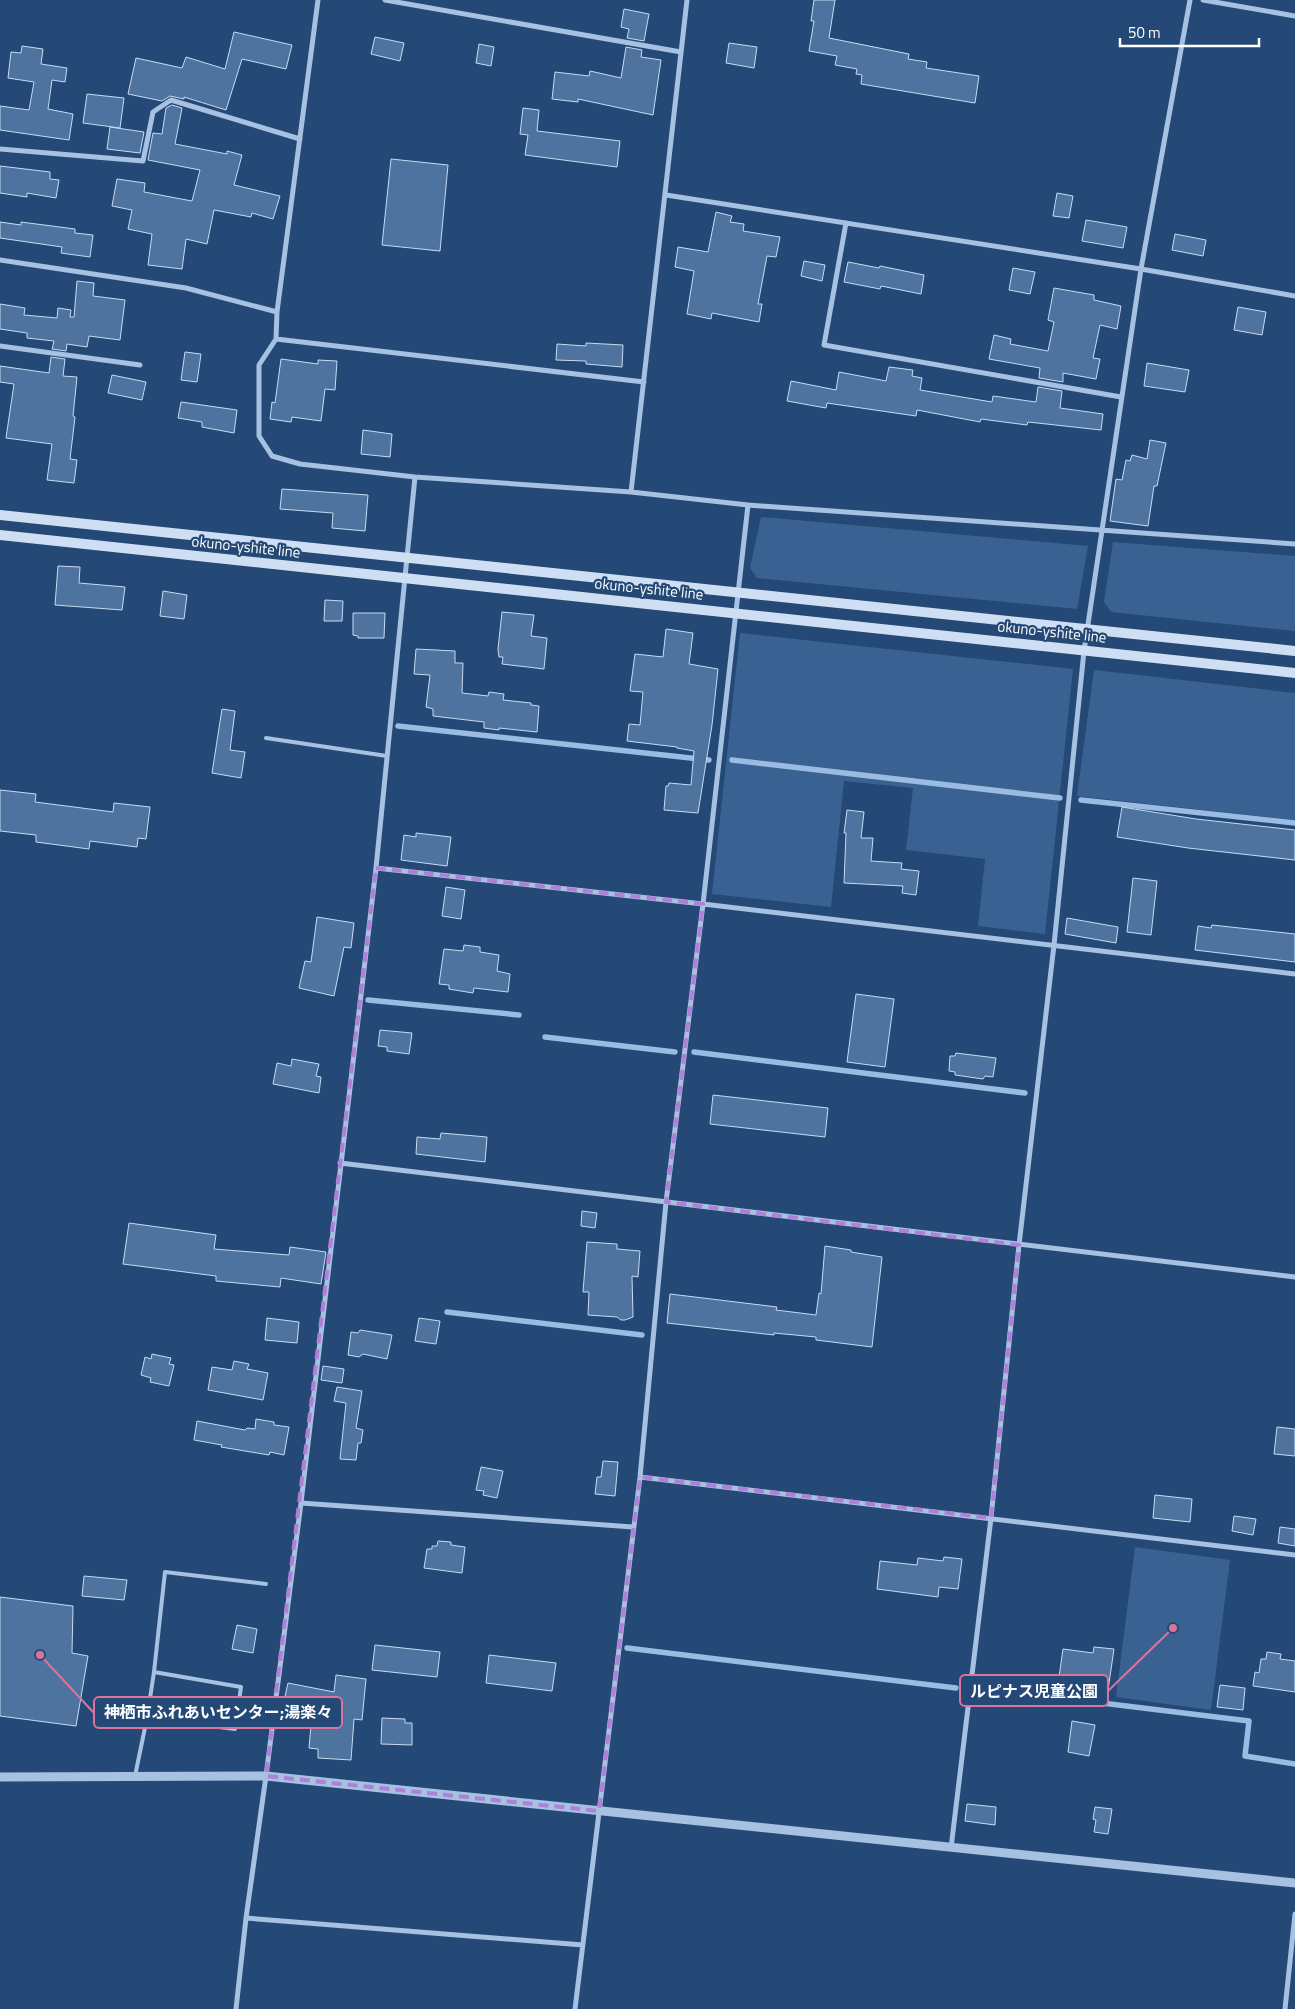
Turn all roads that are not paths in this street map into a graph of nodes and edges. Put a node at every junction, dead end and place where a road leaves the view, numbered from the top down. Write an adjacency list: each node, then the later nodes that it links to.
1 (318, 0): 8 (street)
2 (385, 0): 7 (street)
3 (687, 0): 7 (street)
4 (1190, 0): 13 (street)
5 (1203, 0): 6 (street)
6 (1295, 16)
7 (681, 52): 10 (street)
8 (300, 139): 9 (street); 15 (street)
9 (0, 149)
10 (666, 195): 11 (street); 19 (street)
11 (846, 223): 13 (street); 20 (street)
12 (0, 260): 15 (street)
13 (1141, 269): 14 (street); 20 (street)
14 (1295, 296)
15 (277, 312): 16 (street)
16 (276, 339): 19 (street); 21 (street)
17 (0, 346): 18 (street)
18 (140, 365)
19 (644, 382): 22 (street)
20 (1121, 397): 25 (street)
21 (414, 477): 22 (street); 28 (street)
22 (631, 492): 23 (street)
23 (748, 505): 25 (street); 30 (street)
24 (0, 515): 28 (main road, okuno-yshite line)
25 (1100, 529): 27 (street); 32 (street)
26 (0, 535): 29 (main road, okuno-yshite line)
27 (1295, 544)
28 (406, 557): 29 (street); 30 (main road, okuno-yshite line)
29 (403, 579): 31 (main road, okuno-yshite line); 37 (street)
30 (738, 593): 31 (street); 32 (main road, okuno-yshite line)
31 (736, 613): 33 (main road, okuno-yshite line); 39 (street)
32 (1087, 630): 33 (street); 34 (main road, okuno-yshite line)
33 (1084, 651): 35 (main road, okuno-yshite line); 40 (street)
34 (1295, 651)
35 (1295, 673)
36 (266, 738): 37 (lane)
37 (387, 756): 38 (street)
38 (376, 868): 39 (street); 42 (street)
39 (703, 904): 40 (street); 43 (street)
40 (1054, 945): 41 (street); 44 (street)
41 (1295, 974)
42 (340, 1164): 43 (street); 47 (street)
43 (666, 1202): 44 (street); 46 (street)
44 (1019, 1245): 45 (street); 48 (street)
45 (1295, 1277)
46 (640, 1477): 48 (street); 49 (street)
47 (301, 1503): 49 (street); 55 (street)
48 (991, 1518): 50 (street); 58 (street)
49 (633, 1527): 57 (street)
50 (1295, 1555)
51 (266, 1584): 52 (lane)
52 (154, 1672): 53 (lane); 53 (lane)
53 (147, 1718): 54 (lane)
54 (135, 1776): 55 (street); 56 (street)
55 (266, 1776): 57 (street); 61 (street)
56 (0, 1777)
57 (599, 1811): 58 (street); 62 (street)
58 (950, 1848): 59 (street)
59 (1295, 1884)
60 (1295, 1914): 65 (street)
61 (246, 1918): 62 (street); 63 (street)
62 (583, 1945): 64 (street)
63 (236, 2009)
64 (575, 2009)
65 (1285, 2009)

